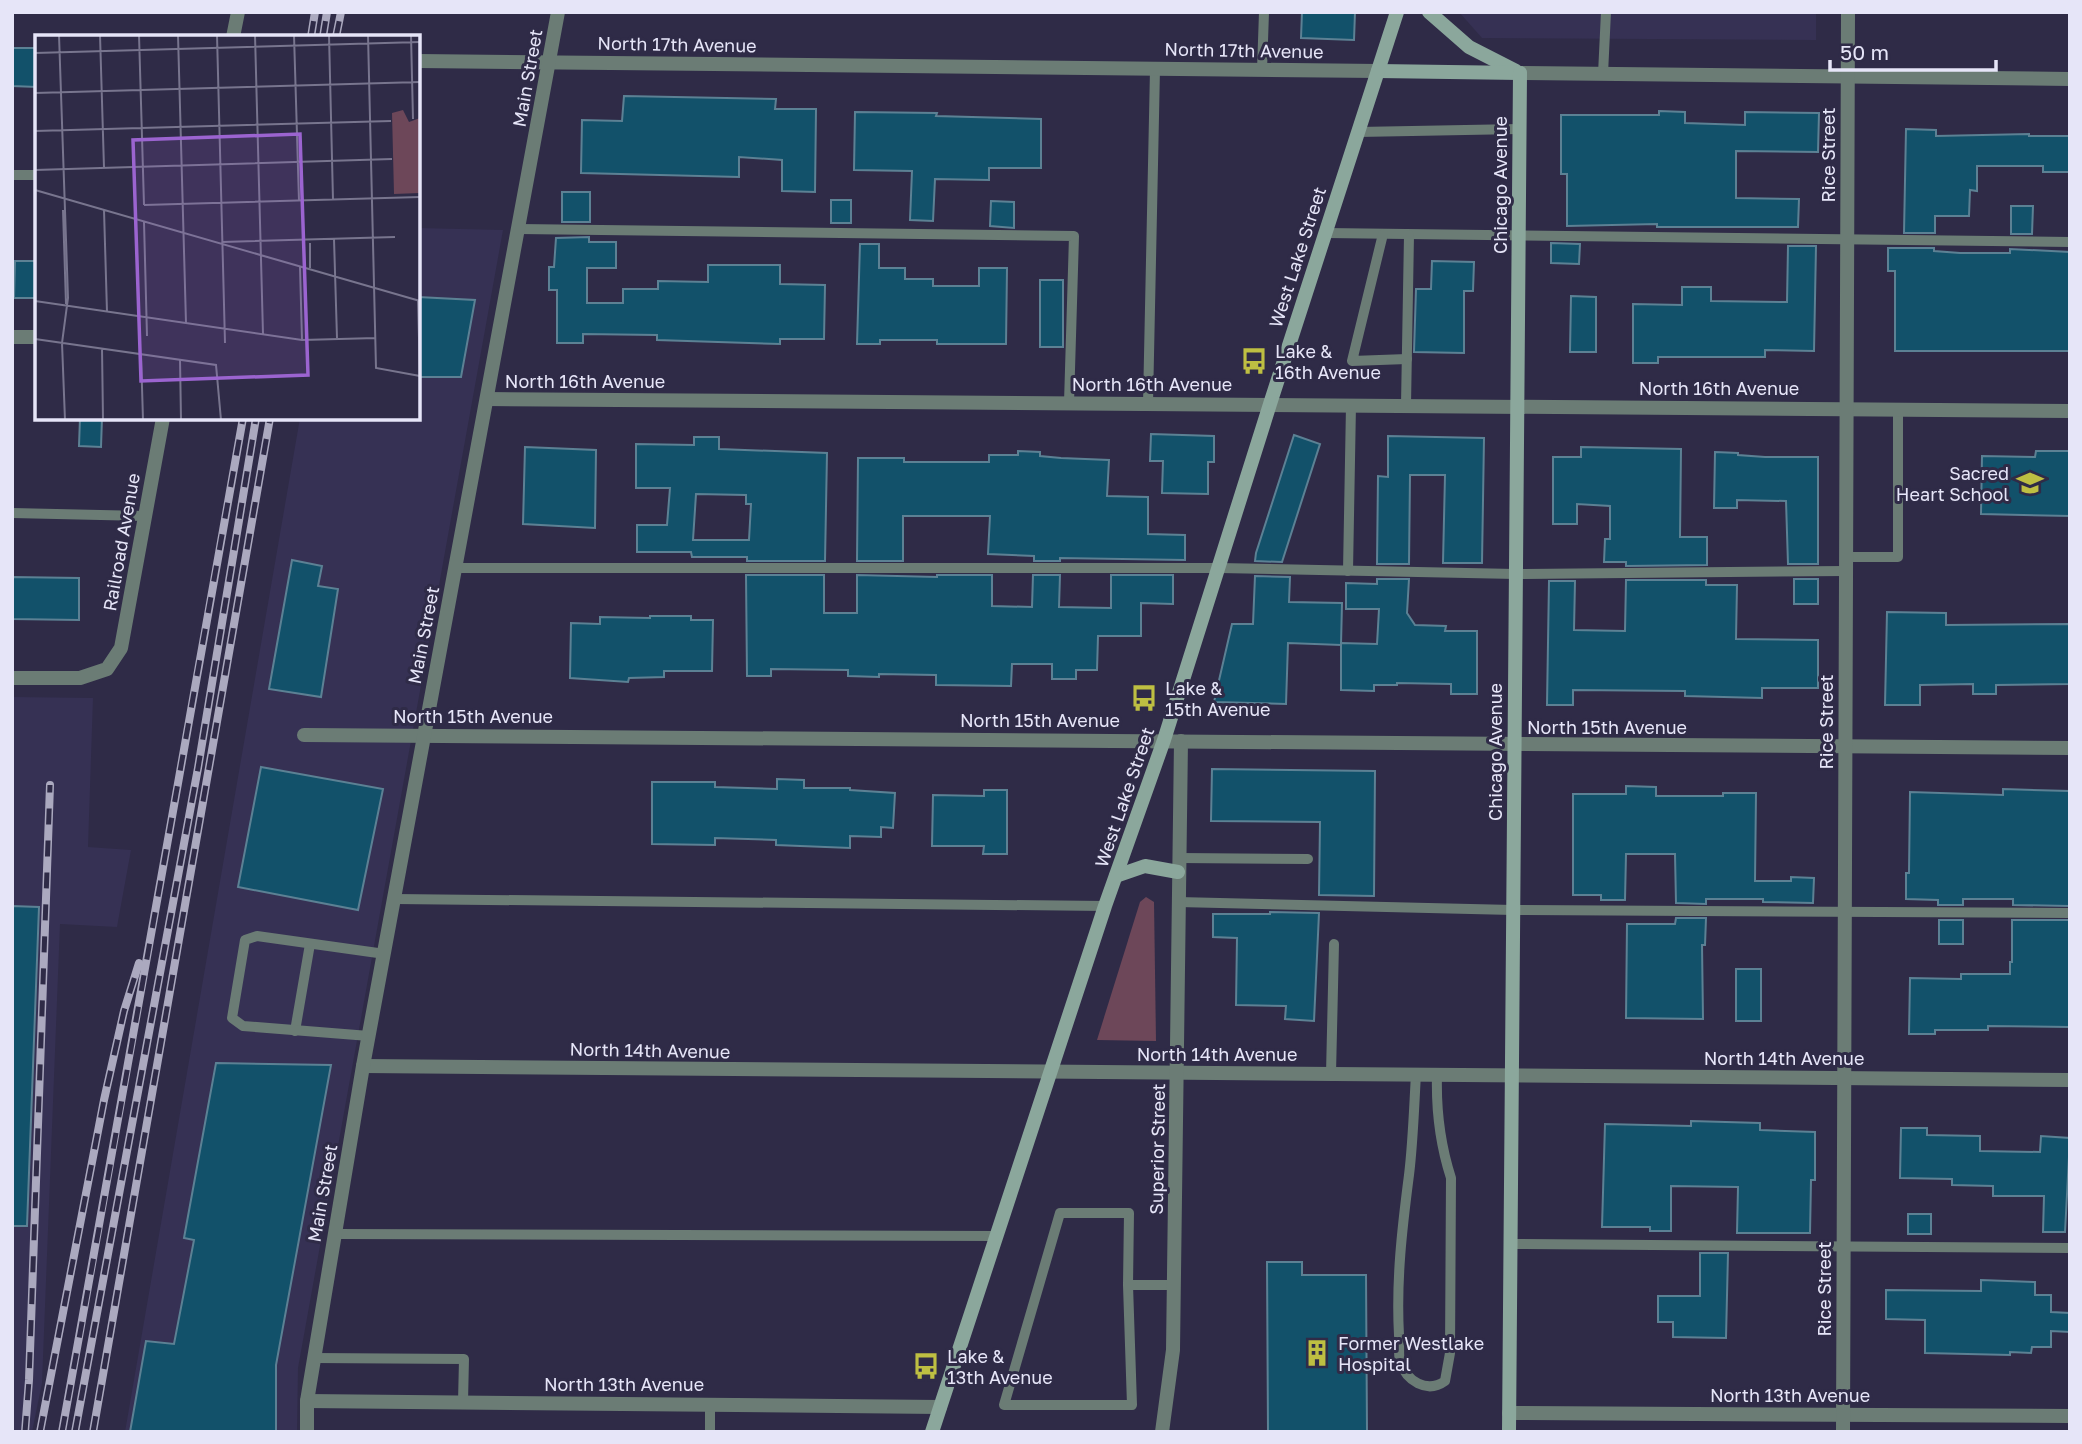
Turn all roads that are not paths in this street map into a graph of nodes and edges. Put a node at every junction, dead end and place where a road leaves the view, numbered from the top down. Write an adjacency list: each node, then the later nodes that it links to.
1 (238, 12): 8 (street)
2 (558, 12): 10 (street, Main Street)
3 (1264, 12): 12 (lane)
4 (1397, 12): 13 (main road, West Lake Street)
5 (1429, 12): 14 (main road)
6 (1606, 12): 15 (lane)
7 (1848, 12): 16 (street, Rice Street)
8 (233, 35)
9 (420, 61): 10 (street, North 17th Avenue)
10 (550, 62): 11 (street, North 17th Avenue); 22 (street, Main Street)
11 (1155, 69): 12 (street, North 17th Avenue); 34 (lane)
12 (1262, 69): 13 (street, North 17th Avenue)
13 (1378, 71): 14 (main road, North 17th Avenue); 19 (main road, West Lake Street)
14 (1520, 73): 15 (street, North 17th Avenue); 18 (main road, Chicago Avenue)
15 (1603, 74): 16 (street, North 17th Avenue)
16 (1848, 75): 17 (street, North 17th Avenue); 27 (street, Rice Street)
17 (2070, 79)
18 (1519, 129): 19 (lane); 26 (main road, Chicago Avenue)
19 (1358, 132): 23 (main road, West Lake Street)
20 (12, 175): 21 (lane)
21 (35, 175)
22 (519, 229): 32 (street, Main Street); 33 (lane)
23 (1326, 233): 24 (lane); 35 (main road, West Lake Street)
24 (1384, 234): 25 (lane); 31 (lane)
25 (1409, 235): 26 (lane); 31 (lane)
26 (1519, 236): 27 (lane); 38 (main road, Chicago Avenue)
27 (1847, 239): 28 (lane); 39 (street, Rice Street)
28 (2070, 242)
29 (12, 337): 30 (street)
30 (35, 337)
31 (1407, 359): 37 (lane)
32 (487, 399): 33 (street, North 16th Avenue); 46 (street, Main Street)
33 (1069, 403): 34 (street, North 16th Avenue)
34 (1149, 403): 35 (street, North 16th Avenue)
35 (1270, 404): 36 (street, North 16th Avenue); 47 (main road, West Lake Street)
36 (1351, 405): 37 (street, North 16th Avenue); 48 (lane)
37 (1406, 405): 38 (street, North 16th Avenue)
38 (1517, 406): 39 (street, North 16th Avenue); 49 (main road, Chicago Avenue)
39 (1847, 409): 40 (street, North 16th Avenue); 45 (street, Rice Street)
40 (1898, 409): 41 (street, North 16th Avenue); 45 (lane)
41 (2070, 411)
42 (163, 420): 44 (street, Railroad Avenue)
43 (12, 513): 44 (lane)
44 (145, 516): 50 (street, Railroad Avenue)
45 (1846, 564): 49 (lane); 56 (street, Rice Street)
46 (455, 568): 47 (lane); 52 (street, Main Street)
47 (1219, 568): 48 (lane); 53 (main road, West Lake Street)
48 (1348, 571): 49 (lane)
49 (1516, 574): 55 (main road, Chicago Avenue)
50 (12, 678)
51 (304, 735): 52 (street, North 15th Avenue)
52 (424, 735): 53 (street, North 15th Avenue); 61 (street, Main Street)
53 (1164, 740): 54 (street, North 15th Avenue); 60 (main road, West Lake Street)
54 (1181, 741): 55 (street, North 15th Avenue); 59 (street, Superior Street)
55 (1515, 745): 56 (street, North 15th Avenue); 64 (main road, Chicago Avenue)
56 (1846, 748): 57 (street, North 15th Avenue); 65 (street, Rice Street)
57 (2070, 748)
58 (1308, 859): 59 (lane)
59 (1179, 865): 60 (main road); 62 (street, Superior Street)
60 (1116, 876): 63 (main road, West Lake Street)
61 (395, 899): 63 (lane); 69 (street, Main Street)
62 (1178, 902): 64 (lane); 74 (street, Superior Street)
63 (1105, 906): 73 (main road, West Lake Street)
64 (1513, 910): 65 (lane); 78 (main road, Chicago Avenue)
65 (1845, 912): 66 (lane); 79 (street, Rice Street)
66 (2070, 913)
67 (310, 944): 69 (lane); 70 (lane); 70 (lane)
68 (1334, 944): 75 (lane)
69 (385, 954): 71 (street, Main Street)
70 (295, 1031): 71 (lane)
71 (369, 1037): 72 (street, Main Street)
72 (363, 1066): 73 (street, North 14th Avenue); 81 (street, Main Street)
73 (1051, 1073): 74 (street, North 14th Avenue); 82 (main road, West Lake Street)
74 (1177, 1073): 75 (street, North 14th Avenue); 87 (street, Superior Street)
75 (1331, 1074): 76 (street, North 14th Avenue)
76 (1416, 1074): 77 (street, North 14th Avenue); 77 (lane)
77 (1437, 1074): 78 (street, North 14th Avenue)
78 (1512, 1075): 79 (street, North 14th Avenue); 83 (main road, Chicago Avenue)
79 (1844, 1078): 80 (street, North 14th Avenue); 84 (street, Rice Street)
80 (2070, 1080)
81 (335, 1234): 82 (lane); 88 (street, Main Street)
82 (995, 1236): 92 (main road, West Lake Street)
83 (1510, 1244): 84 (lane); 93 (main road, Chicago Avenue)
84 (1844, 1246): 85 (lane); 94 (street, Rice Street)
85 (2070, 1248)
86 (1128, 1285): 86 (lane); 87 (lane)
87 (1174, 1285): 99 (street, Superior Street)
88 (314, 1358): 89 (street, Main Street); 90 (lane)
89 (307, 1401): 90 (street, North 13th Avenue); 96 (street, Main Street)
90 (463, 1402): 91 (street, North 13th Avenue)
91 (710, 1404): 92 (street, North 13th Avenue); 97 (lane)
92 (940, 1407): 98 (main road, West Lake Street)
93 (1509, 1413): 94 (street, North 13th Avenue); 100 (main road, Chicago Avenue)
94 (1843, 1415): 95 (street, North 13th Avenue); 101 (street, Rice Street)
95 (2070, 1416)
96 (307, 1432)
97 (710, 1432)
98 (932, 1432)
99 (1162, 1432)
100 (1509, 1432)
101 (1843, 1432)

